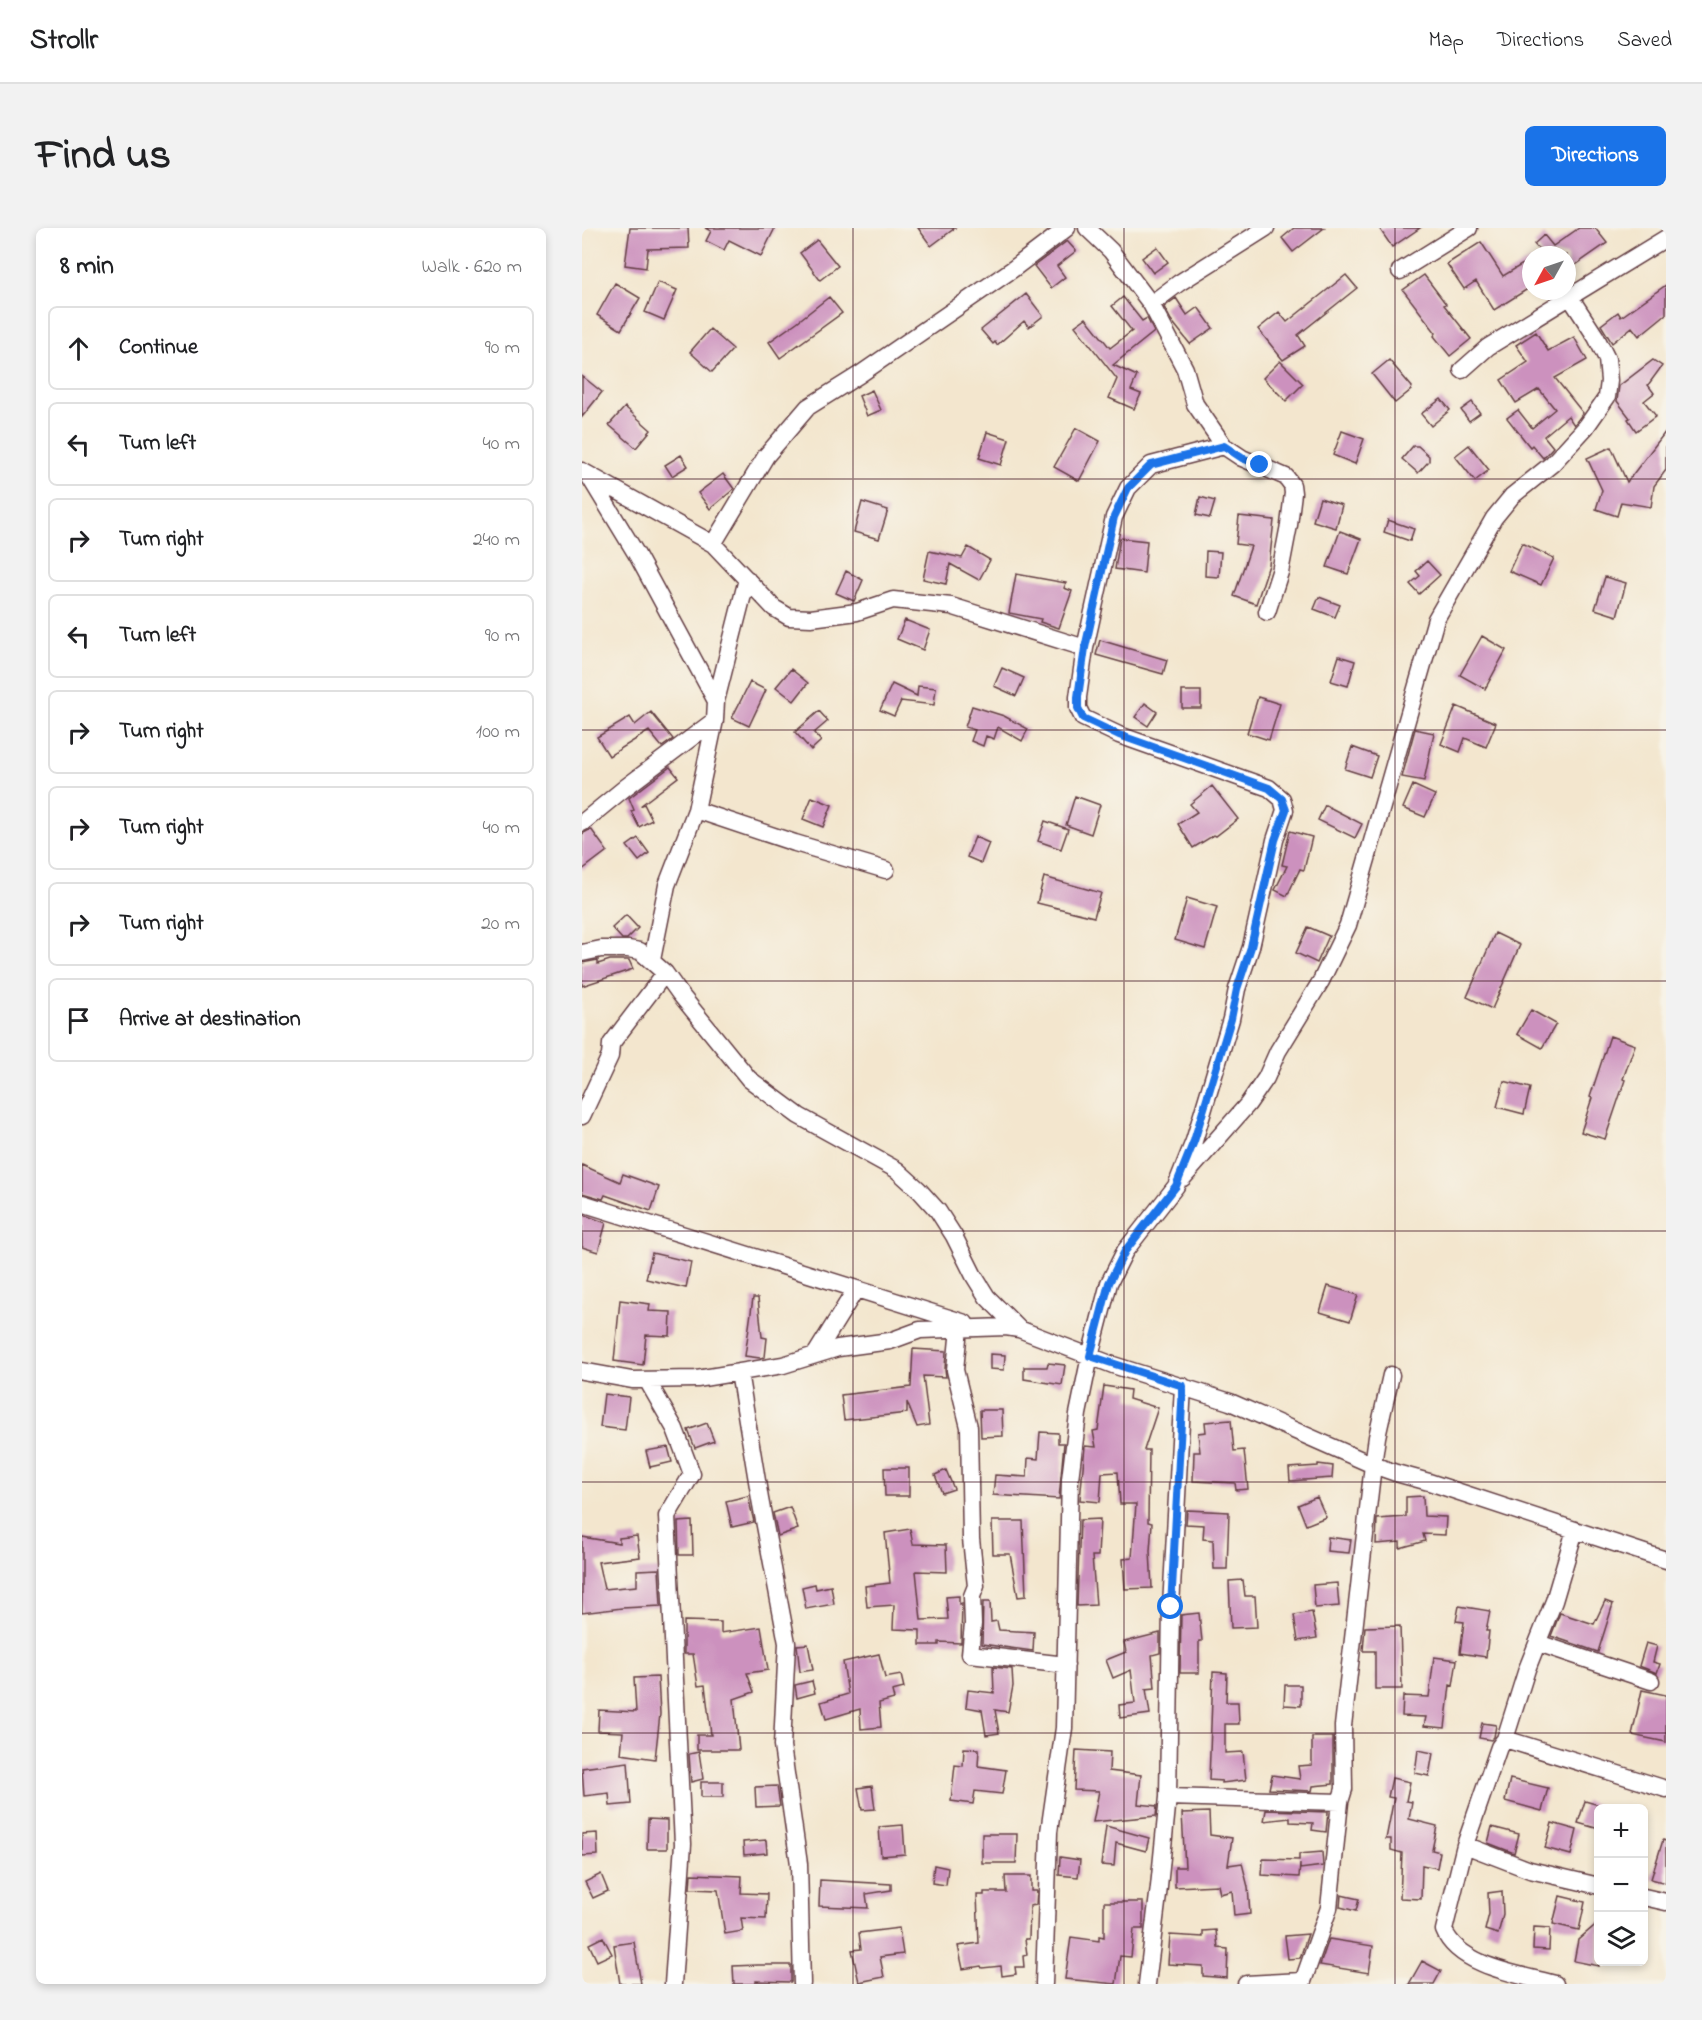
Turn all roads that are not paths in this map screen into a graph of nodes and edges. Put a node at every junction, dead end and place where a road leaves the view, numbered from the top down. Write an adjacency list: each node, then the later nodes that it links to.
1 (1067, 228): 14 (street)
2 (1087, 228): 10 (street)
3 (1266, 228): 10 (street)
4 (1469, 228): 6 (street)
5 (1666, 238): 7 (street)
6 (1400, 271)
7 (1576, 293)
8 (1565, 300): 11 (street)
9 (1572, 300): 27 (street)
10 (1151, 304): 12 (street)
11 (1462, 370)
12 (1224, 446): 16 (street); 17 (street)
13 (584, 469): 14 (street); 18 (street)
14 (713, 544): 15 (street)
15 (747, 579): 17 (street); 18 (street)
16 (1267, 612)
17 (1085, 648): 27 (street)
18 (716, 701): 19 (street)
19 (715, 720): 20 (street); 21 (street)
20 (696, 810): 22 (street); 24 (street)
21 (582, 824)
22 (886, 870)
23 (582, 952): 24 (street)
24 (652, 960): 25 (street)
25 (665, 973): 26 (street); 32 (street)
26 (582, 1116)
27 (1176, 1186): 34 (street)
28 (582, 1203): 29 (street)
29 (856, 1289): 31 (street); 33 (street)
30 (959, 1328): 31 (street); 33 (street); 44 (street)
31 (980, 1328): 32 (street)
32 (1019, 1329): 34 (street)
33 (815, 1355): 36 (street)
34 (1090, 1356): 39 (street); 44 (street)
35 (582, 1371): 38 (street)
36 (739, 1372): 38 (street); 56 (street)
37 (1391, 1374): 40 (street)
38 (647, 1380): 55 (street)
39 (1183, 1386): 40 (street); 48 (street)
40 (1373, 1465): 41 (street); 49 (street)
41 (1575, 1530): 42 (street); 43 (street)
42 (1666, 1560)
43 (1538, 1643): 45 (street); 46 (street)
44 (1066, 1665): 57 (street)
45 (1651, 1680)
46 (1505, 1739): 47 (street); 50 (street)
47 (1666, 1789)
48 (1168, 1797): 49 (street); 58 (street)
49 (1340, 1802): 54 (street)
50 (1465, 1845): 51 (street); 60 (street)
51 (1594, 1885)
52 (1648, 1898): 53 (street)
53 (1666, 1902)
54 (1302, 1983): 59 (street)
55 (673, 1984)
56 (802, 1984)
57 (1044, 1984)
58 (1147, 1984)
59 (1246, 1984)
60 (1555, 1984)

